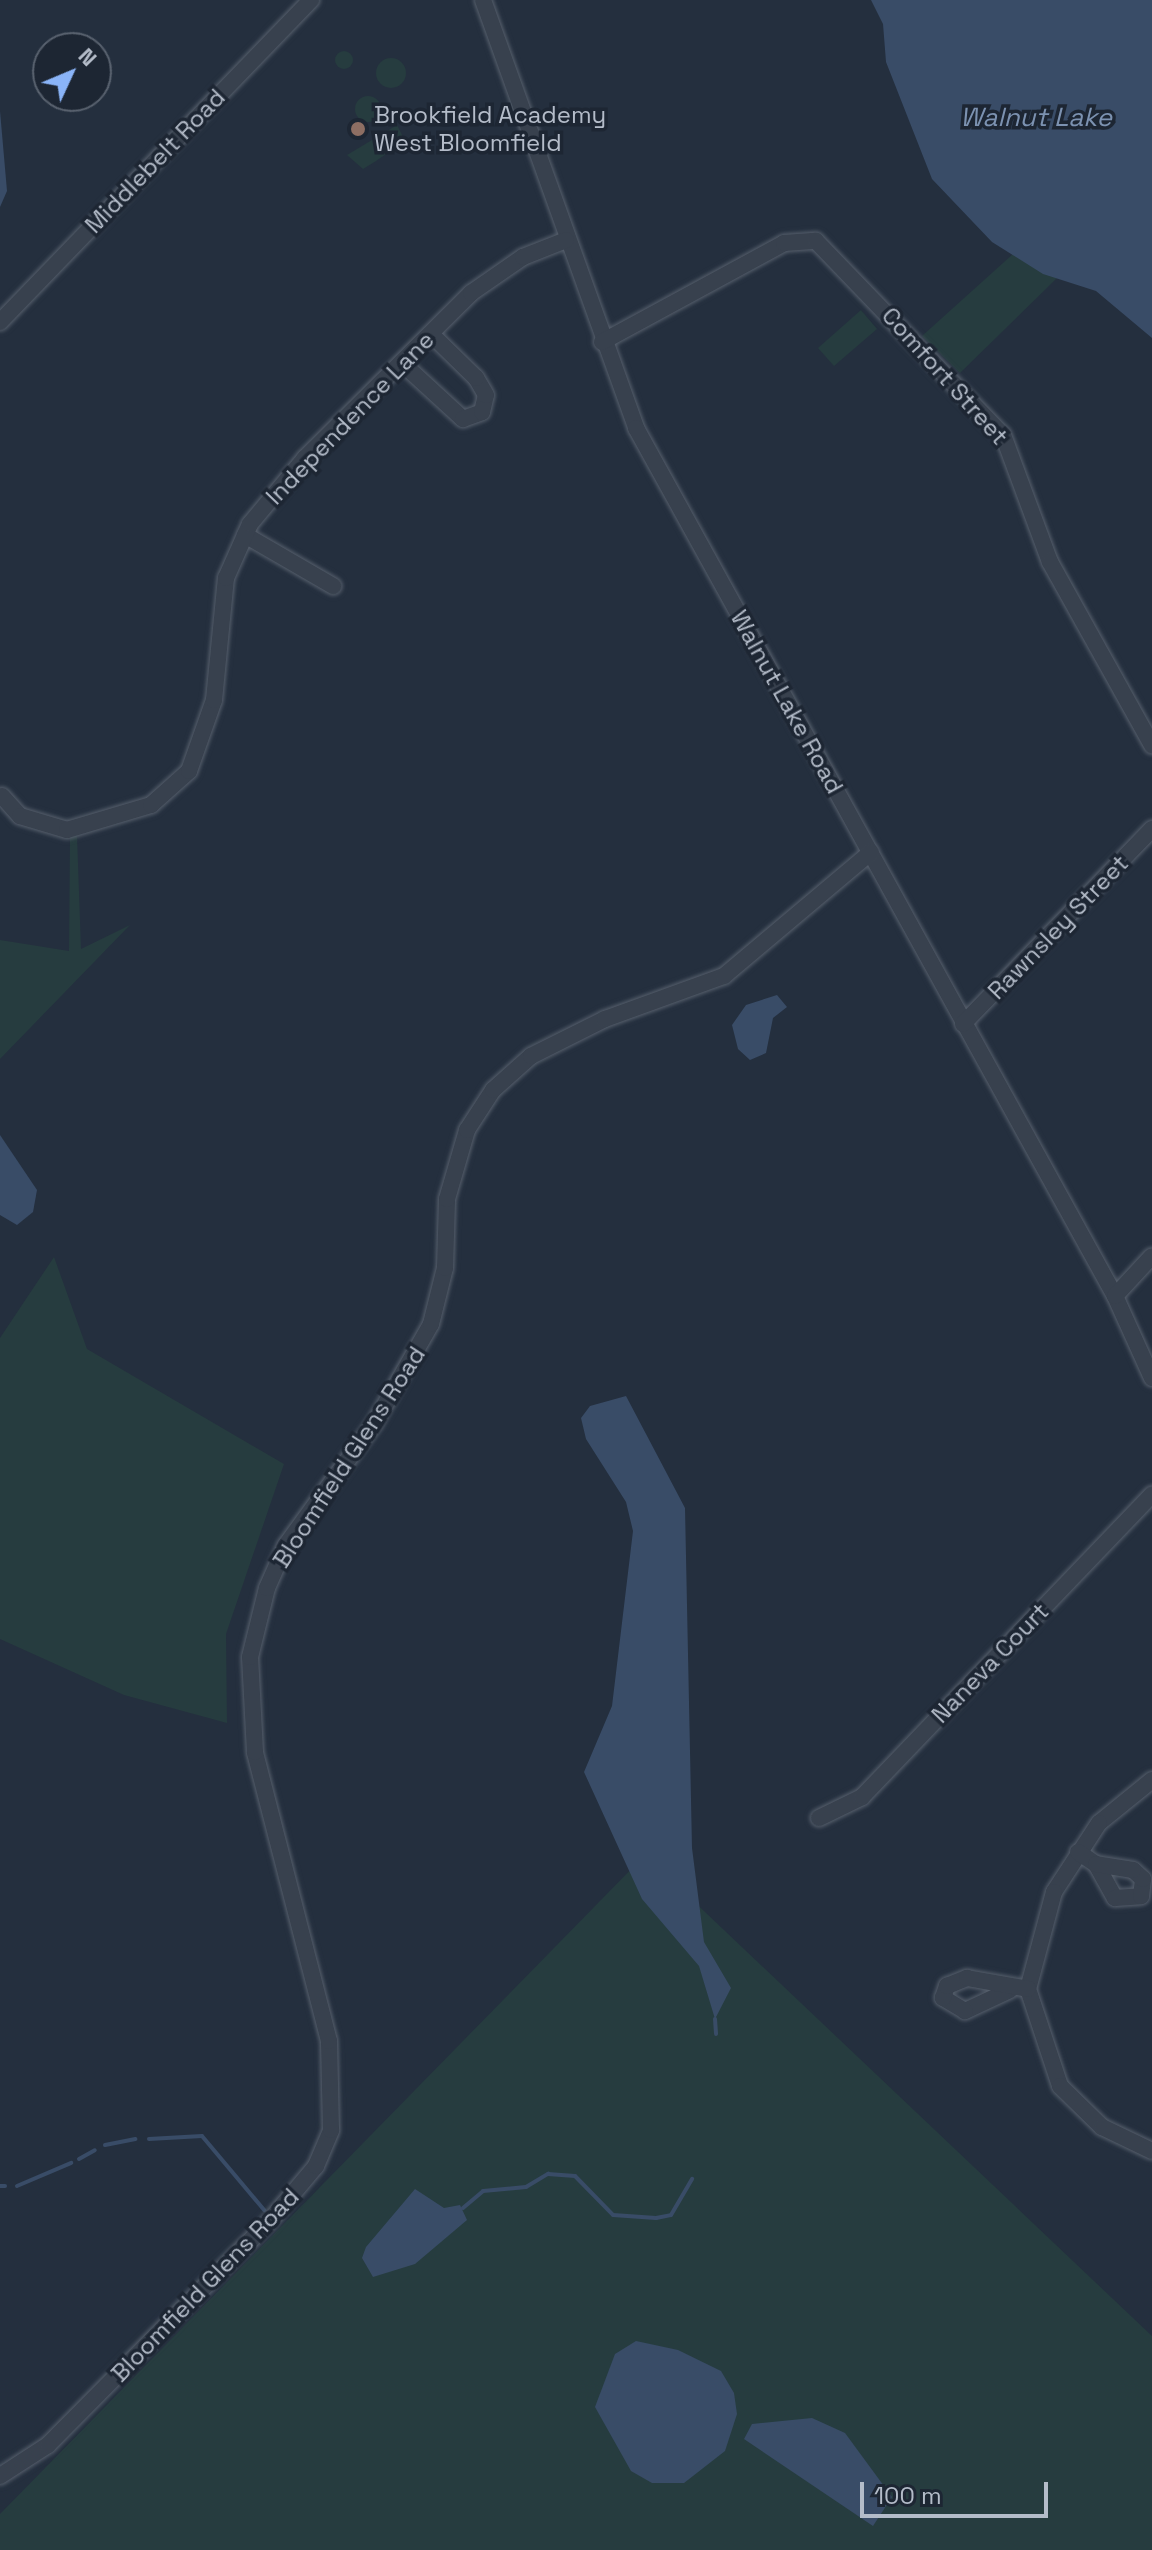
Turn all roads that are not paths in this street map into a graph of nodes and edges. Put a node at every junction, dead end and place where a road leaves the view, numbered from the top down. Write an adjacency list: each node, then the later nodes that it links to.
1 (311, 0): 4 (street, Middlebelt Road)
2 (483, 0): 3 (street, Walnut Lake Road)
3 (566, 240): 5 (street, Independence Lane); 6 (street, Walnut Lake Road)
4 (0, 322)
5 (431, 334): 7 (street, Independence Lane); 7 (street)
6 (602, 342): 10 (street, Comfort Street); 13 (street, Walnut Lake Road)
7 (402, 363): 8 (street, Independence Lane)
8 (245, 535): 9 (street); 11 (street, Independence Lane)
9 (333, 586)
10 (1152, 745)
11 (2, 796)
12 (1152, 829): 14 (street, Rawnsley Street)
13 (871, 852): 14 (street, Walnut Lake Road); 26 (street, Bloomfield Glens Road)
14 (963, 1024): 16 (street, Walnut Lake Road)
15 (1152, 1256): 16 (street)
16 (1115, 1296): 17 (street, Walnut Lake Road)
17 (1152, 1378)
18 (1152, 1495): 20 (street, Naneva Court)
19 (1152, 1780): 21 (street)
20 (819, 1818)
21 (1078, 1852): 22 (street); 23 (street)
22 (1096, 1864)
23 (1028, 1989): 24 (street); 25 (street)
24 (1010, 1990)
25 (1152, 2151)
26 (0, 2476)

